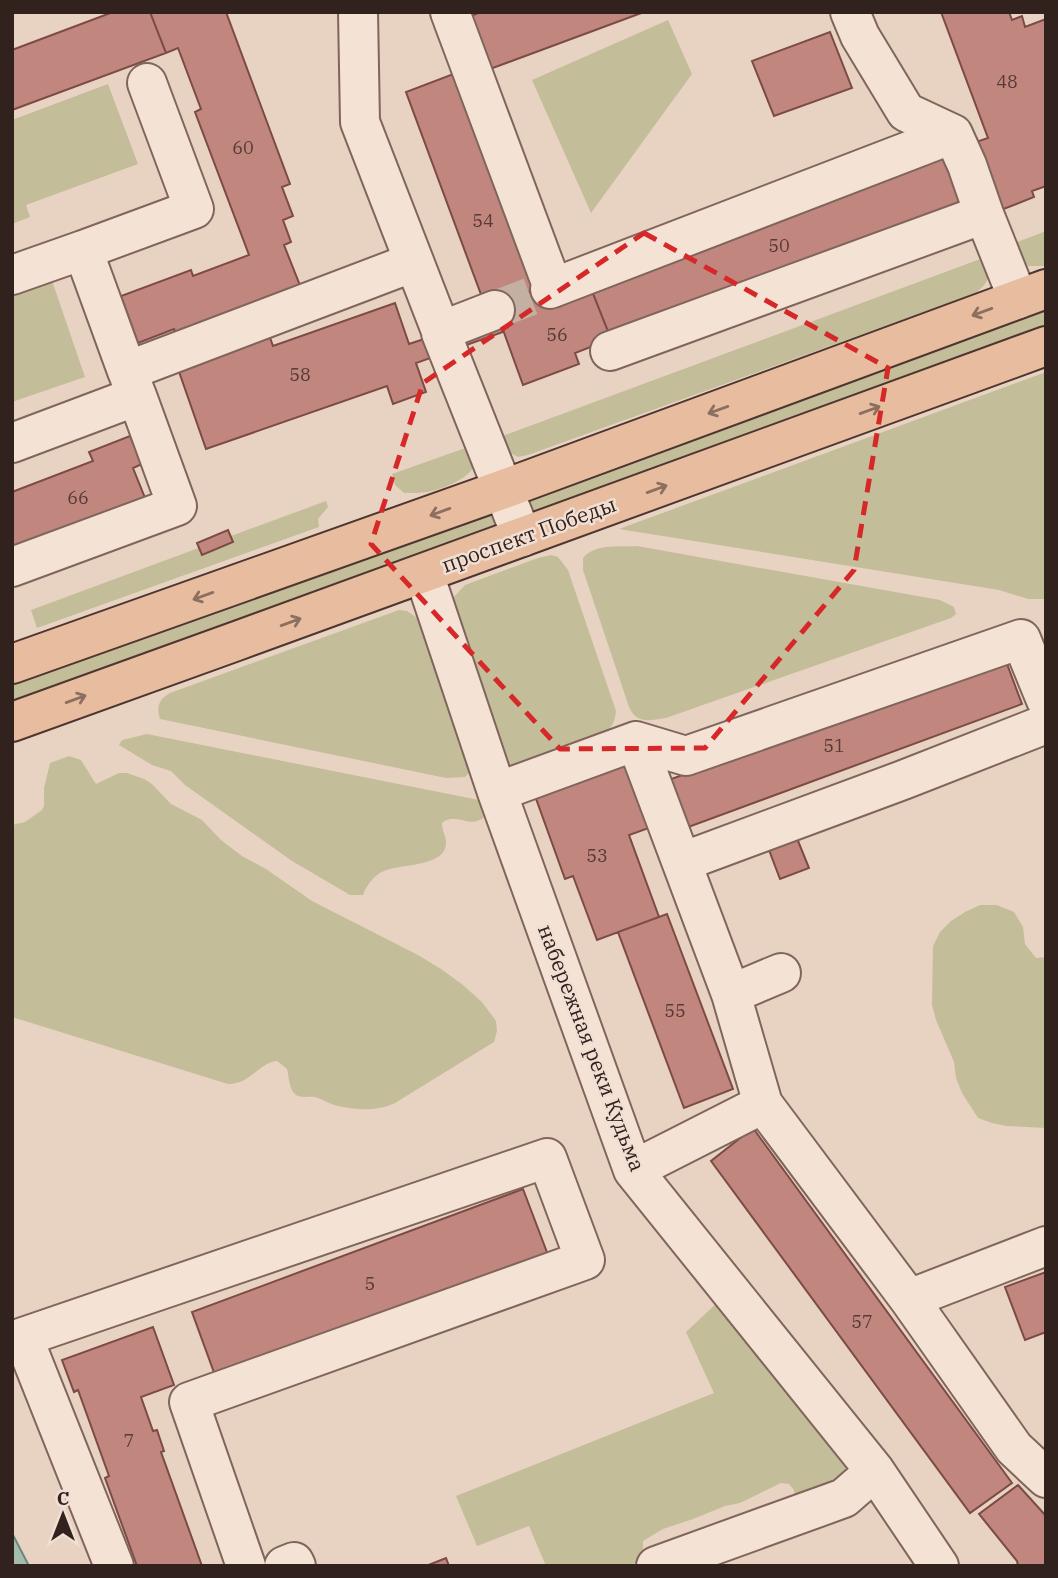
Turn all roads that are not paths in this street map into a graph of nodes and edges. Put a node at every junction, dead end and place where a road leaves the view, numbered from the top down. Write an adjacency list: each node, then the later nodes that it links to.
1 (358, 12): 8 (street)
2 (450, 12): 5 (street)
3 (850, 12): 5 (street)
4 (147, 83): 7 (street)
5 (953, 134): 6 (street)
6 (984, 214): 10 (street); 14 (street)
7 (83, 250): 9 (street); 15 (street)
8 (414, 262): 12 (street); 15 (street)
9 (12, 275)
10 (1032, 294): 17 (main road, one-way to 17)
11 (495, 310): 12 (street)
12 (442, 331): 17 (street)
13 (1046, 346): 18 (main road, проспект Победы, one-way to 13)
14 (610, 351)
15 (132, 383): 16 (street); 19 (street)
16 (12, 443)
17 (504, 489): 18 (street); 21 (main road, one-way to 21)
18 (522, 537): 20 (main road, проспект Победы)
19 (12, 567)
20 (424, 574): 23 (main road, проспект Победы, one-way to 20); 26 (street, набережная реки Кудьма)
21 (12, 664)
22 (1046, 700): 25 (street)
23 (12, 722)
24 (1046, 724): 27 (street)
25 (635, 741): 26 (street); 27 (street)
26 (497, 792): 31 (street, набережная реки Кудьма)
27 (682, 862): 29 (street)
28 (781, 973): 29 (street)
29 (731, 994): 30 (street)
30 (763, 1104): 31 (street); 33 (street)
31 (633, 1170): 35 (street, набережная реки Кудьма)
32 (1046, 1246): 33 (street)
33 (909, 1299): 34 (street)
34 (1030, 1442): 36 (street)
35 (875, 1471): 41 (street); 42 (street, набережная реки Кудьма)
36 (1046, 1478)
37 (114, 1566): 38 (street)
38 (246, 1566)
39 (284, 1566): 40 (street)
40 (296, 1566)
41 (656, 1566)
42 (939, 1566)

